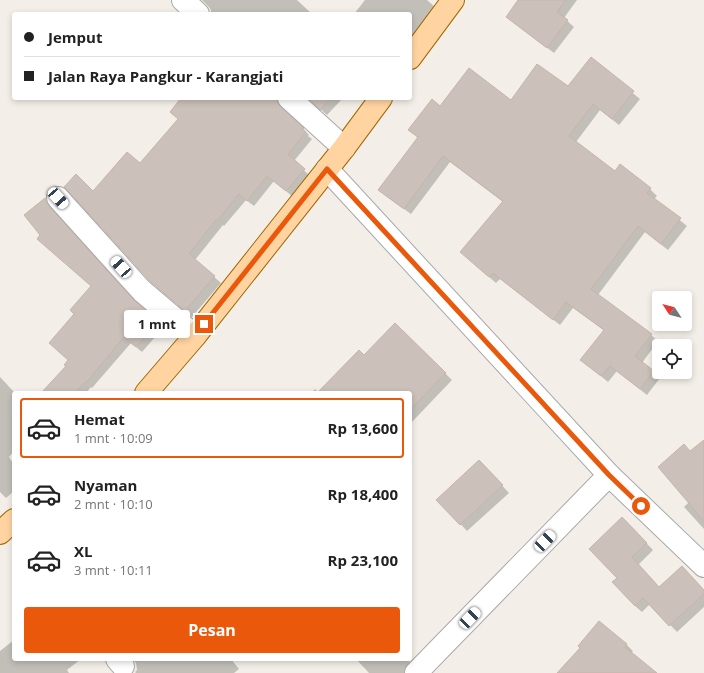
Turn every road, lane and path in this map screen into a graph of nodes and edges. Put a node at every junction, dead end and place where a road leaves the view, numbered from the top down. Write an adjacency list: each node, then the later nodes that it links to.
1 (183, 0): 3 (street)
2 (453, 0): 4 (main road)
3 (196, 12)
4 (412, 55)
5 (291, 100): 7 (street)
6 (380, 100): 7 (main road)
7 (344, 148): 8 (main road)
8 (327, 169): 10 (main road); 12 (street)
9 (58, 198): 10 (street)
10 (195, 336): 11 (main road)
11 (148, 391)
12 (609, 475): 13 (street); 14 (street)
13 (704, 566)
14 (416, 673)

